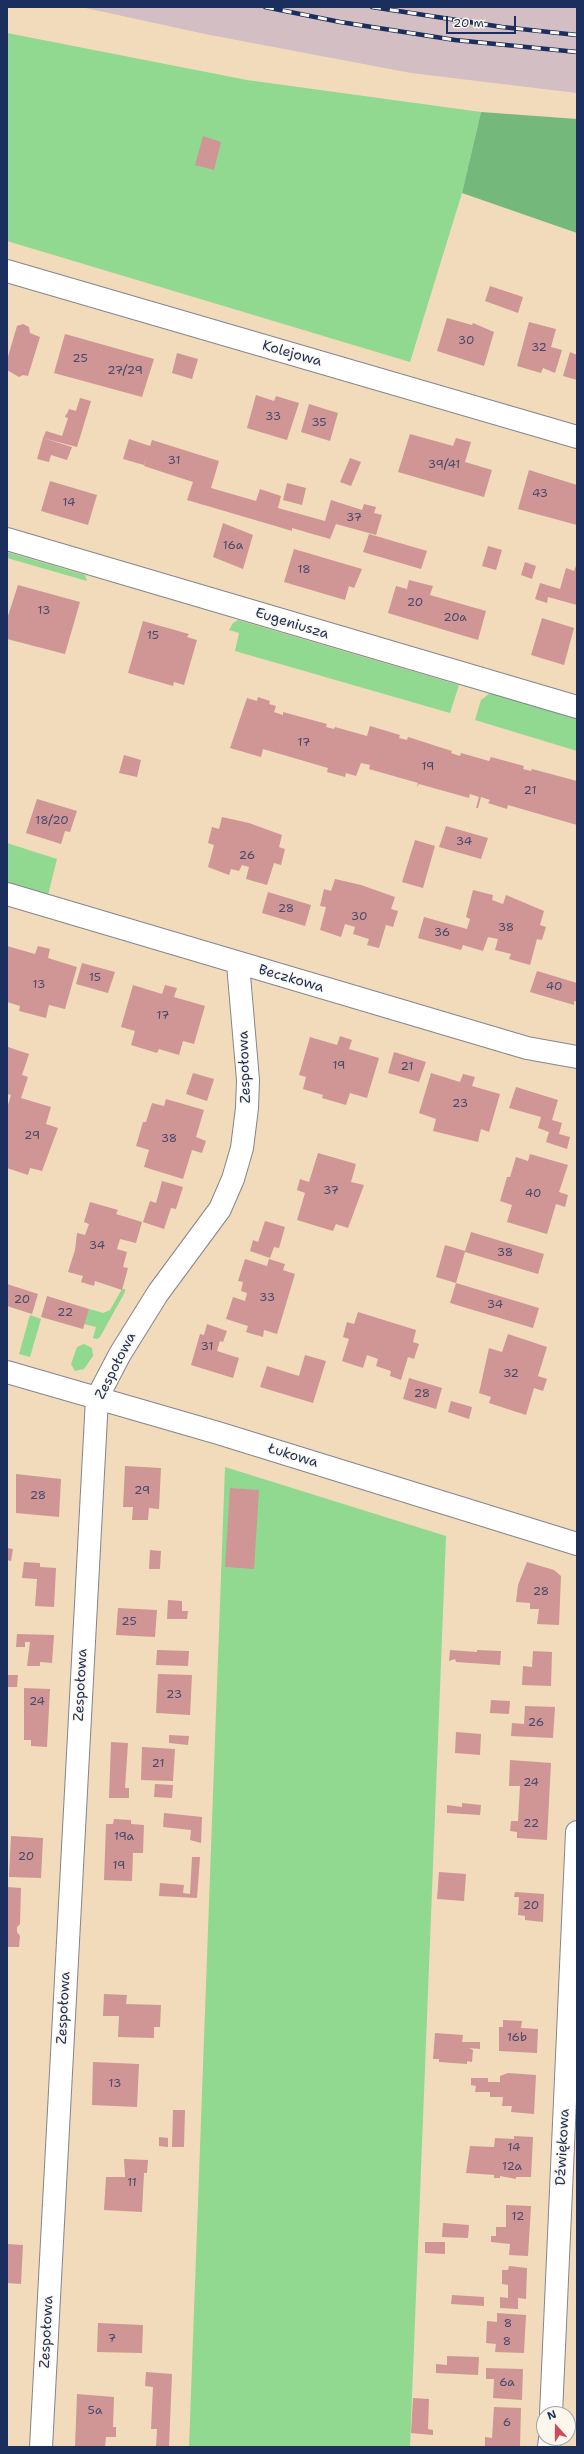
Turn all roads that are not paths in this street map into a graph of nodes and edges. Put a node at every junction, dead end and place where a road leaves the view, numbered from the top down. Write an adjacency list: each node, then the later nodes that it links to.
1 (7, 271): 2 (street, Kolejowa)
2 (577, 437)
3 (7, 539): 4 (street, Eugeniusza)
4 (577, 708)
5 (7, 894): 6 (street, Beczkowa)
6 (238, 964): 7 (street, Beczkowa); 9 (street, Zespołowa)
7 (577, 1057)
8 (7, 1372): 9 (street, Łukowa)
9 (97, 1398): 10 (street, Łukowa); 13 (street, Zespołowa)
10 (577, 1544)
11 (577, 1832): 12 (street, Dźwiękowa)
12 (551, 2406)
13 (41, 2447)

